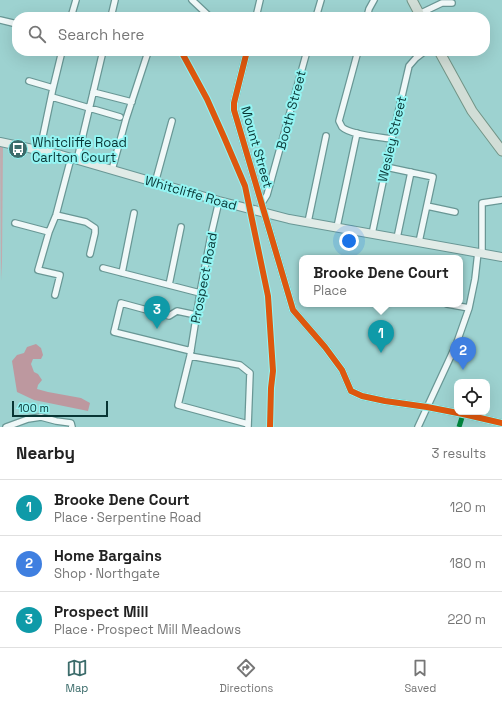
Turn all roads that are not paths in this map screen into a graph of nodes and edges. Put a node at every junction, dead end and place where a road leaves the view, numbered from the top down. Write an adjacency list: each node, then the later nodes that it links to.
1 (76, 0): 9 (street)
2 (115, 0): 10 (street)
3 (192, 0): 11 (street)
4 (260, 0): 12 (street)
5 (321, 0): 13 (street)
6 (374, 0): 14 (street)
7 (412, 0): 15 (main road)
8 (452, 3): 16 (street)
9 (72, 12)
10 (112, 12)
11 (205, 12)
12 (257, 12)
13 (317, 12)
14 (368, 12)
15 (418, 12)
16 (427, 12)
17 (0, 20): 18 (street)
18 (12, 23)
19 (61, 56): 28 (street)
20 (102, 56): 29 (street)
21 (147, 56): 31 (street)
22 (246, 56): 48 (street, Mount Street)
23 (306, 56): 48 (street, Booth Street)
24 (357, 56): 35 (street)
25 (419, 56): 37 (street, Wesley Street)
26 (442, 56): 40 (main road)
27 (29, 81): 28 (street)
28 (53, 88): 30 (street)
29 (93, 92): 31 (street); 32 (street)
30 (52, 96): 32 (street); 39 (street)
31 (132, 102): 43 (street)
32 (89, 108): 33 (street); 41 (street)
33 (120, 117)
34 (172, 121): 45 (street)
35 (357, 133): 37 (street); 57 (street)
36 (326, 136): 54 (street)
37 (392, 139): 42 (street, Wesley Street)
38 (0, 142): 39 (main road, Whitcliffe Road)
39 (40, 150): 41 (main road, Whitcliffe Road)
40 (502, 151)
41 (74, 159): 43 (main road, Whitcliffe Road); 53 (street)
42 (386, 167): 44 (street); 59 (street, Wesley Street)
43 (112, 170): 45 (main road, Whitcliffe Road)
44 (411, 172): 49 (street); 60 (street)
45 (155, 183): 47 (main road, Whitcliffe Road)
46 (502, 200): 62 (street)
47 (219, 201): 52 (main road, Whitcliffe Road); 68 (street, Prospect Road)
48 (262, 203): 52 (street)
49 (426, 206): 50 (street); 61 (street)
50 (455, 212)
51 (134, 213): 66 (street)
52 (265, 213): 54 (main road, Whitcliffe Road); 74 (street)
53 (56, 215): 58 (street); 63 (street)
54 (308, 222): 57 (main road, Whitcliffe Road)
55 (15, 223): 58 (street)
56 (181, 227): 67 (street)
57 (337, 227): 59 (main road, Whitcliffe Road)
58 (49, 232): 69 (street)
59 (372, 234): 60 (main road, Whitcliffe Road)
60 (397, 238): 61 (main road, Whitcliffe Road)
61 (419, 242): 62 (main road, Whitcliffe Road)
62 (480, 253): 64 (main road, Whitcliffe Road); 71 (street)
63 (90, 254)
64 (502, 257)
65 (103, 268): 66 (street)
66 (122, 273): 67 (street)
67 (169, 285): 68 (street)
68 (200, 293): 72 (street, Prospect Road)
69 (55, 295)
70 (463, 307): 71 (street)
71 (469, 308): 74 (street)
72 (196, 315): 73 (street, Prospect Road); 73 (street)
73 (190, 353): 76 (street); 76 (street, Prospect Road)
74 (427, 407): 75 (street); 79 (street)
75 (502, 423)
76 (248, 426)
77 (6, 427): 78 (street)
78 (72, 427)
79 (418, 427)

